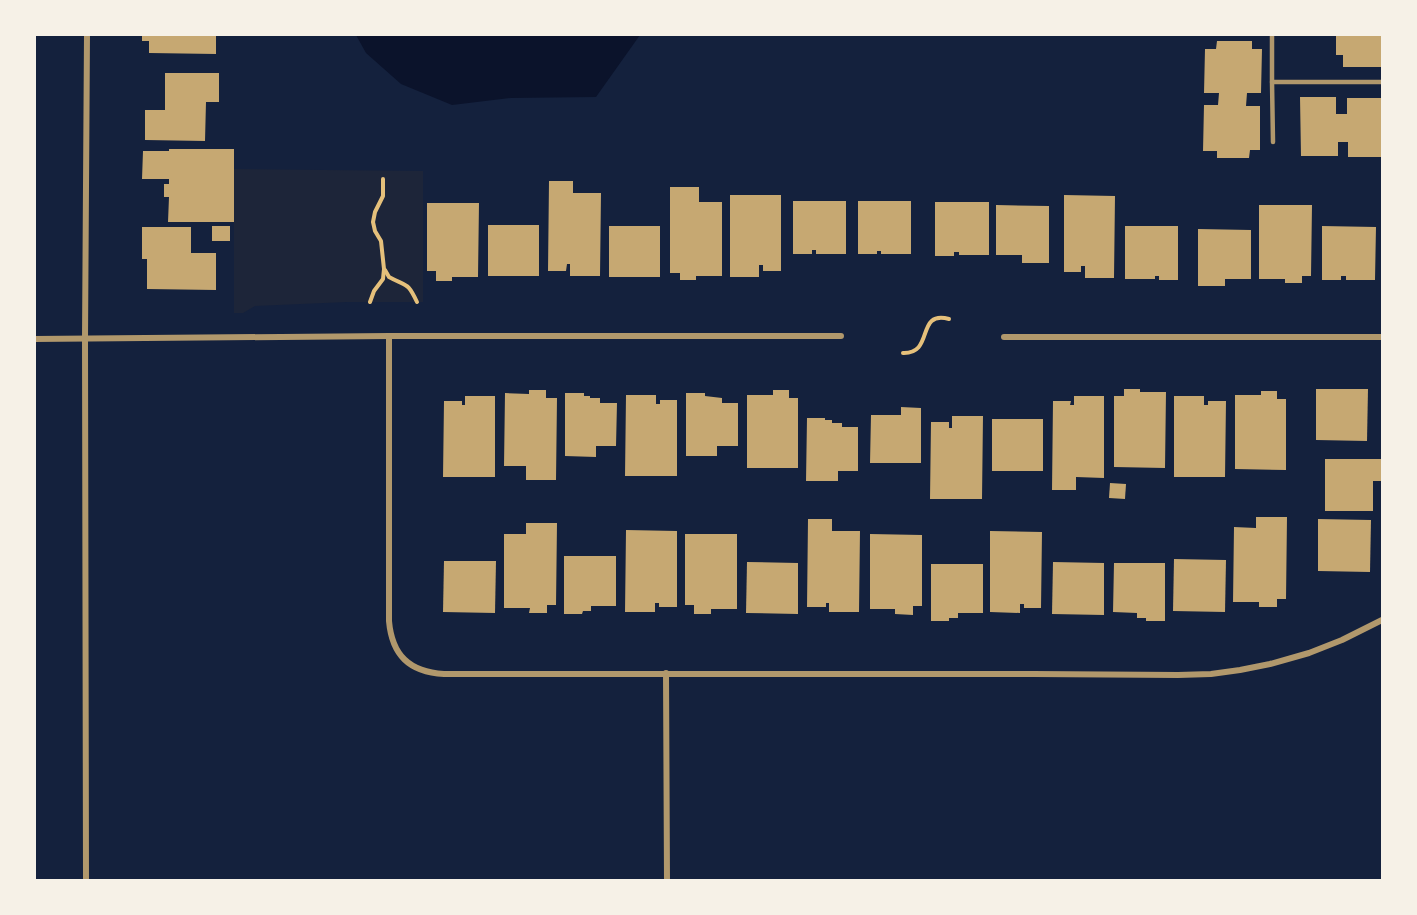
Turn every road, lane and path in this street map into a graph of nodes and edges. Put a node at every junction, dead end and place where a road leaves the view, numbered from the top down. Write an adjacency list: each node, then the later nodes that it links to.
1 (87, 34): 18 (street)
2 (1272, 34): 3 (lane)
3 (1272, 82): 4 (lane); 5 (lane)
4 (1383, 82)
5 (1273, 142)
6 (383, 179): 7 (path)
7 (384, 269): 8 (path); 9 (path)
8 (396, 280): 9 (path); 11 (path)
9 (378, 287): 10 (path)
10 (370, 302)
11 (417, 302)
12 (949, 319): 19 (path)
13 (389, 336): 14 (street); 18 (street); 21 (street)
14 (841, 336)
15 (1004, 337): 16 (street)
16 (1383, 337)
17 (34, 339): 18 (street)
18 (85, 339): 22 (street)
19 (903, 353)
20 (1383, 620): 21 (street)
21 (666, 673): 23 (street)
22 (86, 880)
23 (667, 880)

